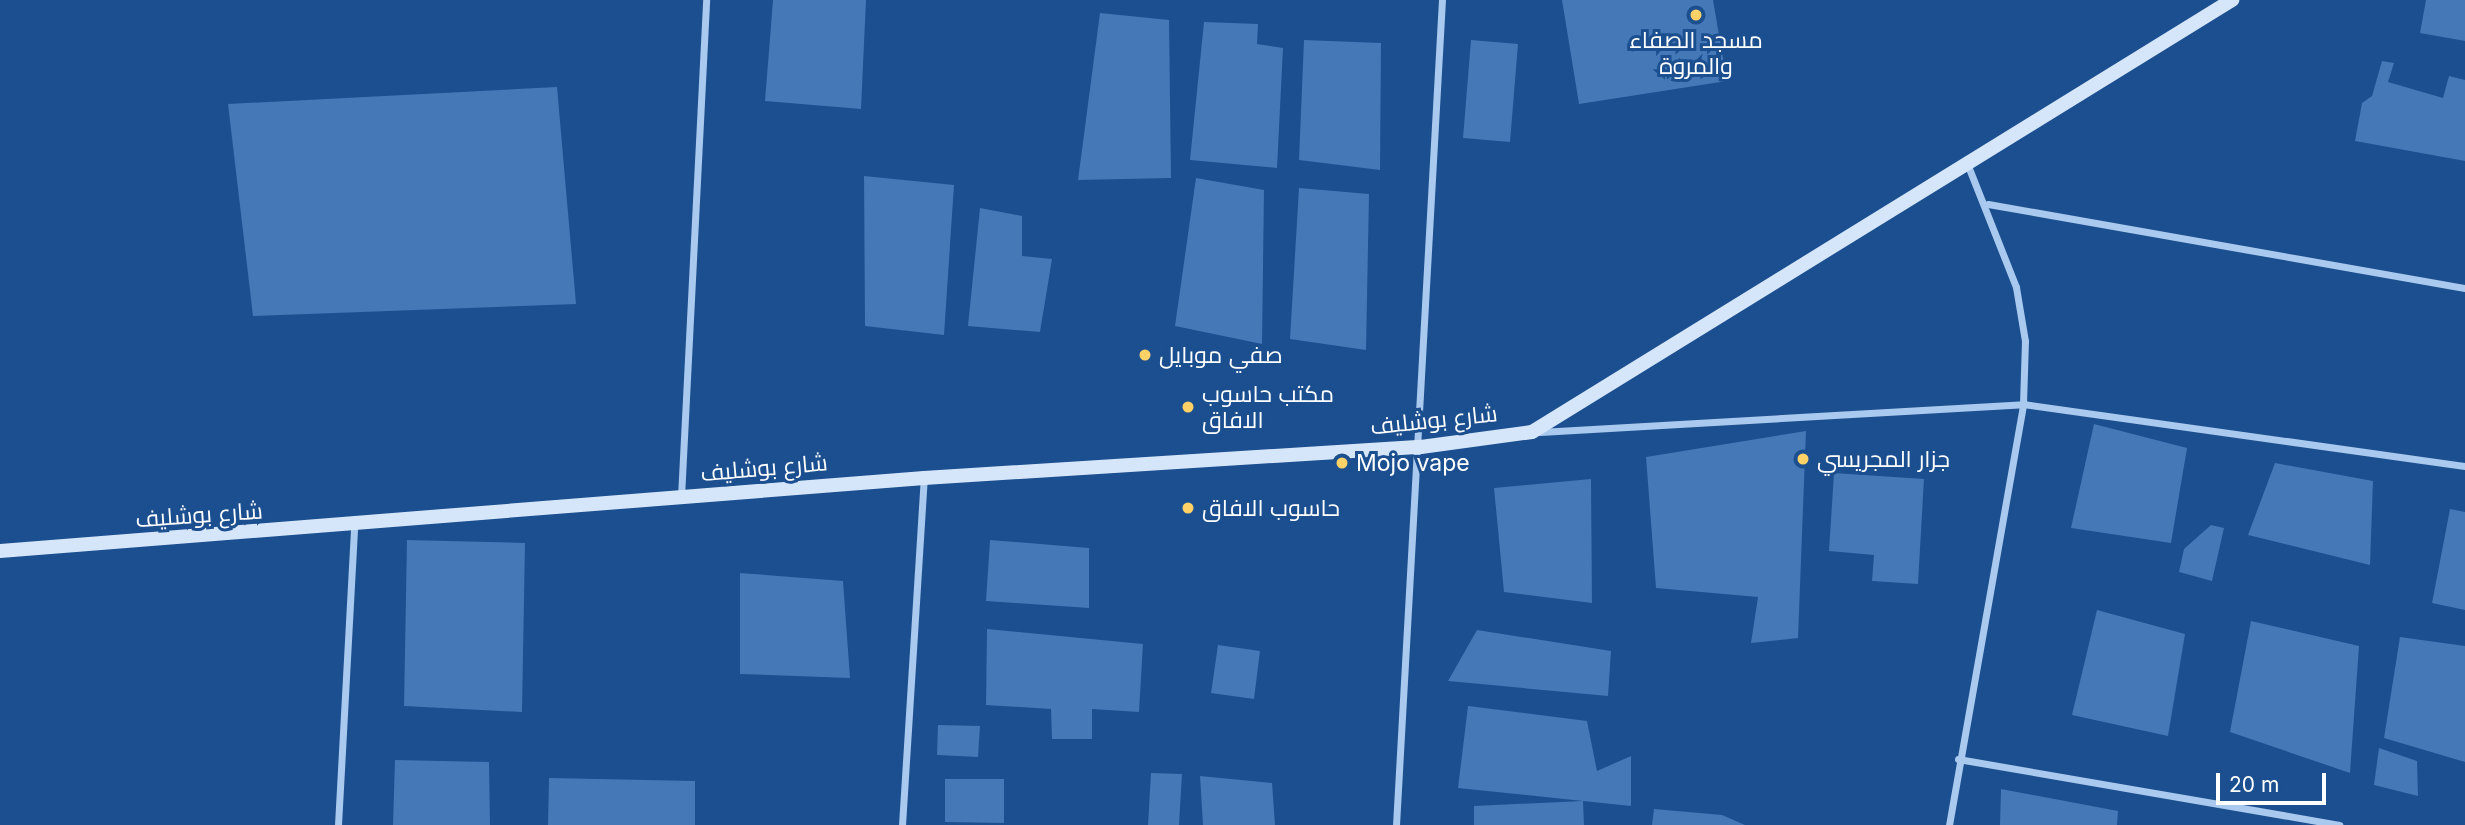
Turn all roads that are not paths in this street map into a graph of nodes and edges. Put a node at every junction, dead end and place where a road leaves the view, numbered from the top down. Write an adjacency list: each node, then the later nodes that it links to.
1 (706, 0): 12 (street)
2 (1442, 0): 9 (street)
3 (2221, 3): 4 (street)
4 (1967, 163): 5 (street); 8 (street)
5 (1988, 204): 6 (street); 7 (street)
6 (2465, 288)
7 (2023, 404): 8 (street); 10 (street); 15 (street)
8 (1532, 432): 9 (street, شارع بوشليف)
9 (1421, 447): 11 (street, شارع بوشليف); 18 (street)
10 (2465, 466)
11 (924, 478): 12 (street, شارع بوشليف); 17 (street)
12 (681, 498): 13 (street, شارع بوشليف)
13 (354, 527): 14 (street, شارع بوشليف); 16 (street)
14 (0, 551)
15 (1958, 759): 19 (street); 20 (street)
16 (338, 825)
17 (902, 825)
18 (1396, 825)
19 (1949, 825)
20 (2339, 825)

